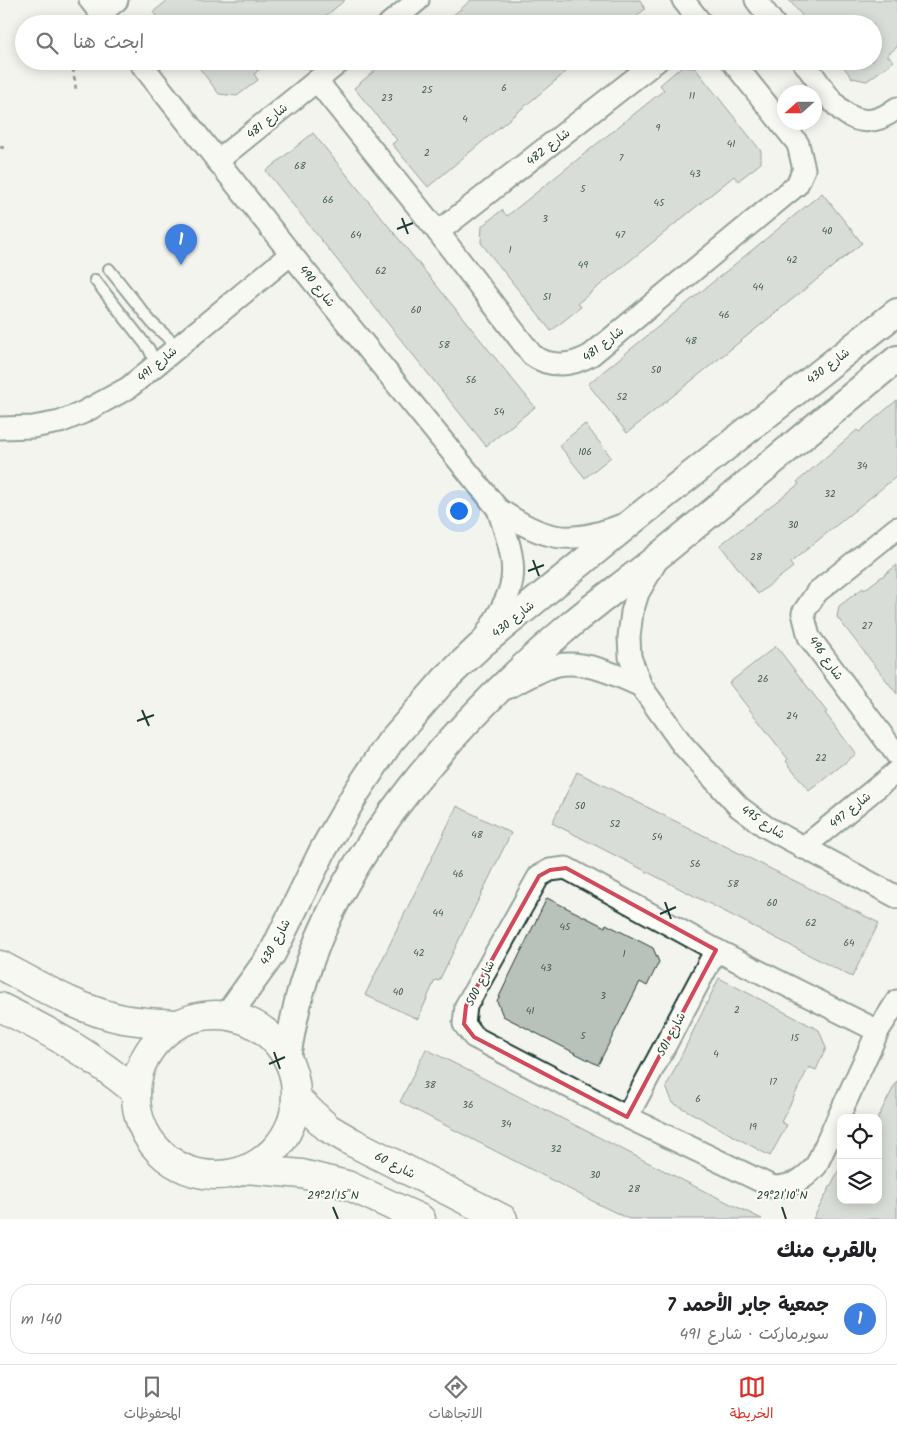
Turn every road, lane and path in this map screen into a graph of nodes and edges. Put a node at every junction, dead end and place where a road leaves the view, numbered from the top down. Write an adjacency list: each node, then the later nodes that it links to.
1 (418, 0): 4 (street)
2 (683, 0): 5 (street)
3 (756, 0): 6 (street)
4 (399, 15)
5 (695, 15)
6 (767, 15)
7 (73, 70): 14 (path)
8 (146, 70): 18 (street, شارع 490)
9 (331, 70): 13 (street, شارع 481)
10 (645, 70): 19 (street, شارع 482)
11 (739, 70): 19 (street, شارع 481)
12 (810, 70): 15 (street)
13 (317, 81): 18 (street, شارع 481); 19 (street, شارع 481)
14 (76, 90)
15 (897, 108)
16 (0, 147): 17 (path)
17 (5, 148)
18 (217, 161): 20 (street, شارع 490)
19 (438, 232)
20 (290, 254): 24 (street, شارع 491); 28 (street, شارع 490)
21 (110, 269): 24 (lane)
22 (95, 280): 26 (lane)
23 (897, 312): 29 (street, شارع 430)
24 (178, 347): 26 (street, شارع 491)
25 (897, 359): 31 (street)
26 (156, 364): 27 (street, شارع 491)
27 (0, 428)
28 (498, 509): 29 (street, شارع 490); 32 (street, شارع 490)
29 (635, 520): 32 (street, شارع 430)
30 (897, 528): 35 (street, شارع 496)
31 (660, 554): 33 (street, شارع 495); 34 (street)
32 (480, 646): 43 (street, شارع 430)
33 (641, 686): 34 (street); 37 (street, شارع 495)
34 (495, 694): 46 (street)
35 (897, 755)
36 (897, 771): 37 (street, شارع 497)
37 (803, 848): 38 (street, شارع 495)
38 (897, 897)
39 (716, 950): 45 (street, شارع 500); 49 (street, شارع 501); 49 (street, شارع 500)
40 (0, 965): 44 (main road)
41 (897, 1000): 45 (street, شارع 500)
42 (0, 1007): 47 (main road)
43 (228, 1015): 44 (main road); 46 (main road)
44 (177, 1024): 47 (main road)
45 (878, 1031): 49 (street, شارع 500)
46 (287, 1058): 48 (main road)
47 (136, 1092): 50 (main road)
48 (296, 1098): 50 (main road); 52 (main road, شارع 60)
49 (627, 1116)
50 (246, 1169): 51 (main road)
51 (421, 1219)
52 (503, 1219)

